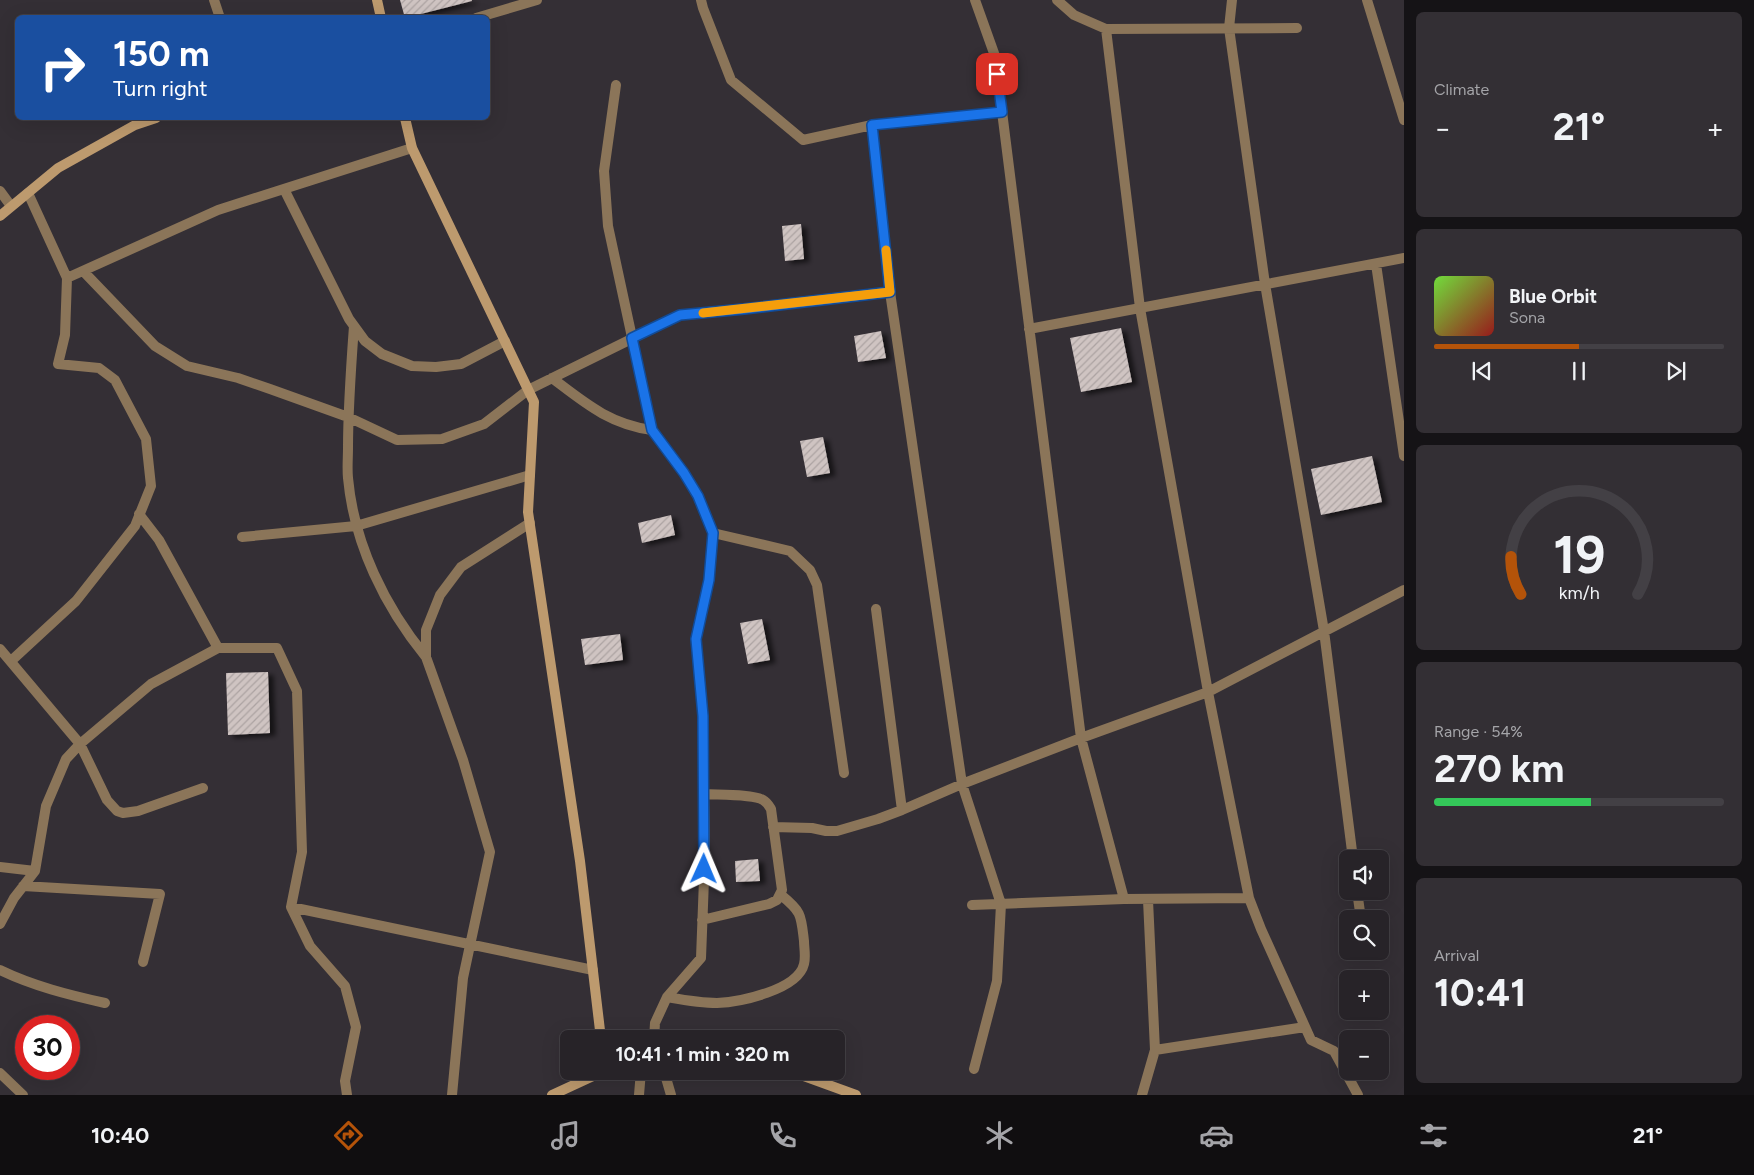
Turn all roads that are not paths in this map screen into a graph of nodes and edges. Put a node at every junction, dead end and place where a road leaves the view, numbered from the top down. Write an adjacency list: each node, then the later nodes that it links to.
1 (214, 0): 9 (street)
2 (377, 0): 10 (street)
3 (537, 0): 11 (street)
4 (701, 0): 20 (street)
5 (975, 0): 16 (street)
6 (1057, 0): 14 (street)
7 (1232, 0): 12 (street)
8 (1367, 0): 19 (street)
9 (219, 15)
10 (380, 15)
11 (486, 15)
12 (1230, 28): 13 (street); 14 (street); 31 (street)
13 (1297, 28)
14 (1106, 29): 33 (street)
15 (616, 85): 36 (street)
16 (1002, 112): 20 (street); 35 (street)
17 (150, 120): 24 (street)
18 (405, 120): 21 (street)
19 (1404, 120)
20 (872, 125): 32 (street)
21 (412, 148): 22 (street); 37 (street)
22 (284, 189): 29 (street); 34 (street)
23 (0, 191): 25 (street)
24 (28, 193): 25 (street); 30 (street)
25 (11, 206): 26 (street)
26 (0, 216)
27 (1404, 258): 28 (street)
28 (1376, 264): 31 (street); 42 (street)
29 (84, 272): 30 (street); 40 (street)
30 (67, 278): 44 (street)
31 (1265, 284): 33 (street); 51 (street)
32 (890, 292): 36 (street); 60 (street)
33 (1140, 308): 35 (street); 56 (street)
34 (354, 326): 37 (street); 40 (street)
35 (1029, 329): 57 (street)
36 (632, 338): 38 (street); 41 (street)
37 (505, 341): 39 (street)
38 (552, 378): 39 (street); 41 (street)
39 (528, 390): 40 (street); 43 (street)
40 (348, 417): 46 (street)
41 (652, 430): 47 (street)
42 (1404, 456)
43 (530, 475): 45 (street); 46 (street)
44 (139, 514): 52 (street); 55 (street)
45 (530, 523): 54 (street); 81 (street)
46 (356, 526): 48 (street); 54 (street)
47 (713, 533): 59 (street); 62 (street)
48 (242, 537)
49 (1404, 590): 51 (street)
50 (876, 609): 63 (street)
51 (1324, 631): 56 (street); 65 (street)
52 (218, 648): 58 (street); 75 (street)
53 (0, 649): 55 (street)
54 (426, 657): 78 (street)
55 (11, 661): 58 (street)
56 (1208, 692): 57 (street); 70 (street)
57 (1081, 738): 60 (street); 71 (street)
58 (80, 744): 61 (street); 67 (street)
59 (844, 773)
60 (962, 784): 63 (street); 73 (street)
61 (203, 788)
62 (704, 794): 64 (street); 76 (street)
63 (902, 810): 64 (street)
64 (773, 827): 69 (street)
65 (1352, 850)
66 (0, 867): 67 (street)
67 (34, 871): 68 (street)
68 (23, 886): 77 (street); 79 (street)
69 (781, 895): 76 (street); 82 (street)
70 (1249, 898): 72 (street); 84 (street)
71 (1124, 899): 72 (street); 73 (street)
72 (1148, 900): 87 (street)
73 (1001, 904): 74 (street); 88 (street)
74 (972, 905)
75 (291, 907): 78 (street); 95 (street)
76 (702, 920): 82 (street)
77 (0, 924)
78 (470, 944): 81 (street); 96 (street)
79 (143, 962)
80 (0, 970): 83 (street)
81 (593, 970): 85 (street)
82 (667, 997): 86 (street)
83 (105, 1003)
84 (1305, 1027): 87 (street); 102 (street)
85 (600, 1030)
86 (655, 1030)
87 (1155, 1050): 101 (street)
88 (974, 1069)
89 (0, 1072): 94 (street)
90 (584, 1080): 97 (street)
91 (640, 1080): 98 (street)
92 (666, 1080): 99 (street)
93 (815, 1080): 100 (street)
94 (23, 1095)
95 (346, 1095)
96 (452, 1095)
97 (552, 1095)
98 (639, 1095)
99 (670, 1095)
100 (856, 1095)
101 (1142, 1095)
102 (1358, 1095)

